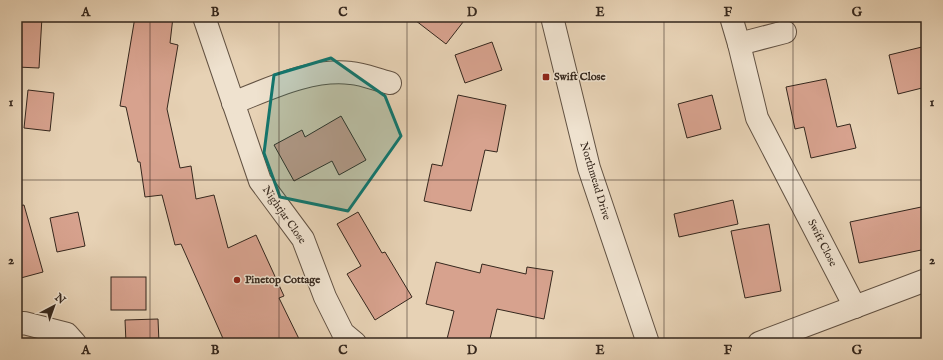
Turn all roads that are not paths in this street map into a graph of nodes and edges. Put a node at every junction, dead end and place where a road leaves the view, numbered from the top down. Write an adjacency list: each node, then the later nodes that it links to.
1 (204, 17): 7 (street, Nightjar Close)
2 (552, 17): 13 (street, Northmead Drive)
3 (731, 17): 5 (street, Swift Close)
4 (785, 32): 5 (street)
5 (739, 44): 9 (street, Swift Close)
6 (390, 83): 7 (street)
7 (233, 103): 12 (street, Nightjar Close)
8 (926, 280): 9 (street)
9 (855, 307): 14 (street)
10 (17, 324): 11 (street)
11 (75, 343)
12 (355, 343)
13 (648, 343)
14 (759, 343)

